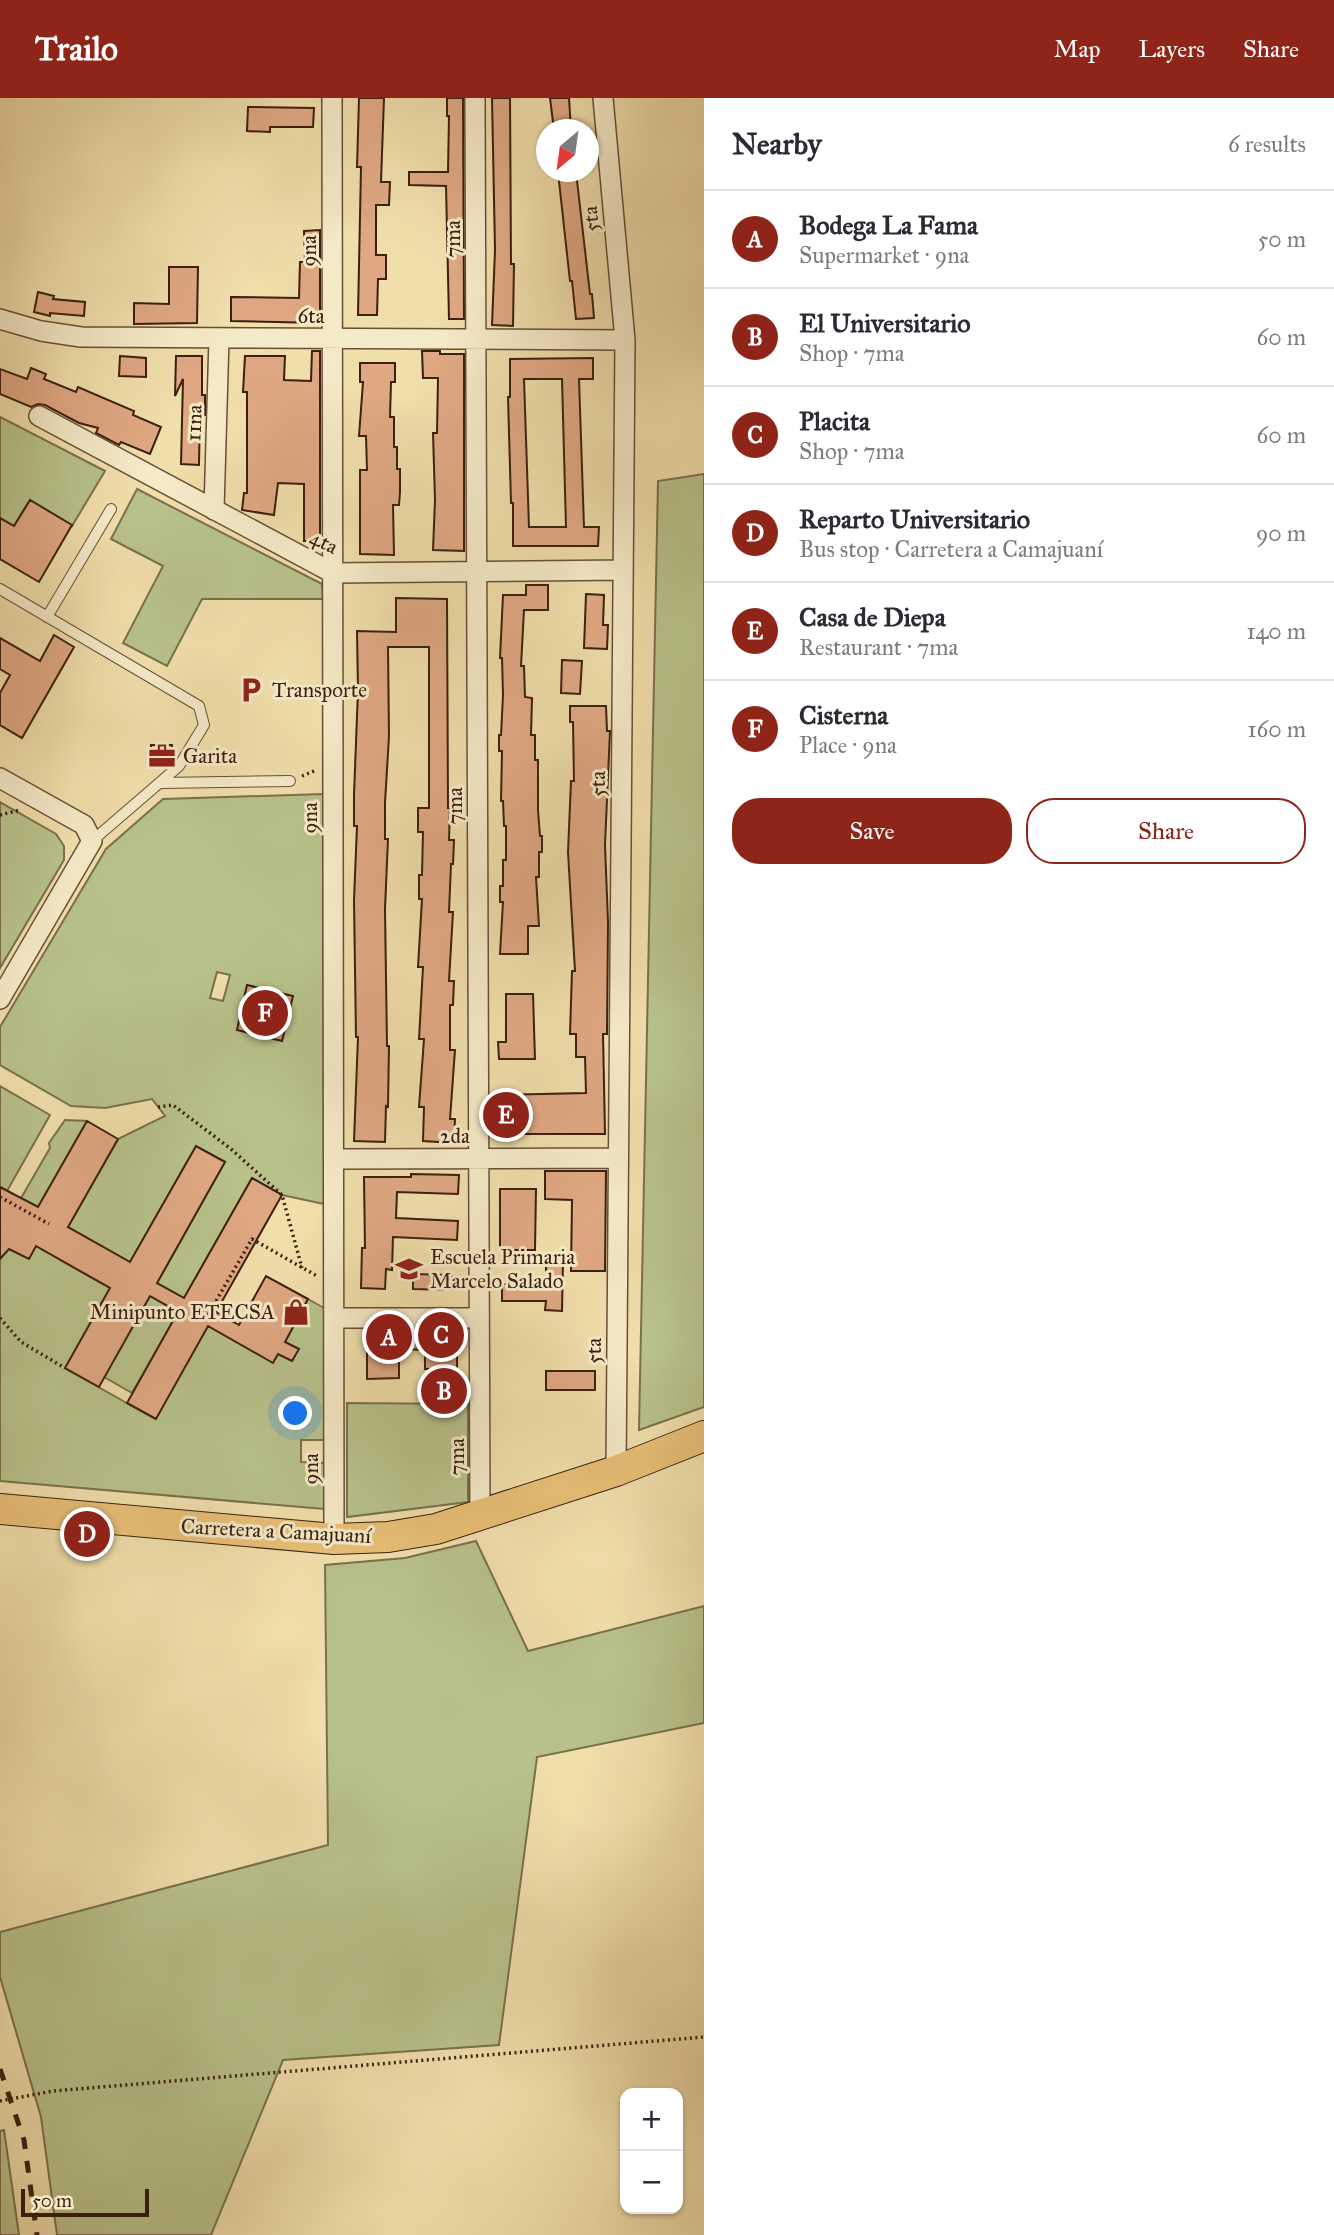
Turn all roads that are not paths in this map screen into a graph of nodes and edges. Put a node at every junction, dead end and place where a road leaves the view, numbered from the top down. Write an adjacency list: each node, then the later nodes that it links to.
1 (332, 98): 6 (street, 9na)
2 (475, 98): 7 (street, 7ma)
3 (603, 98): 8 (street, 5ta)
4 (0, 319): 5 (street, 6ta)
5 (219, 338): 6 (street, 6ta); 11 (street, 11na)
6 (332, 339): 7 (street, 6ta); 14 (street, 9na)
7 (476, 339): 8 (street, 6ta); 13 (street, 7ma)
8 (625, 340): 12 (street, 5ta)
9 (39, 416): 11 (street, 4ta)
10 (111, 509): 16 (lane)
11 (214, 510): 14 (street, 4ta)
12 (623, 570): 13 (street, 4ta); 22 (street, 5ta)
13 (477, 572): 14 (street, 4ta); 23 (street, 7ma)
14 (332, 573): 24 (street, 9na)
15 (0, 589): 16 (lane)
16 (47, 617): 19 (lane)
17 (0, 778): 20 (street)
18 (290, 781): 19 (lane)
19 (160, 783): 20 (lane)
20 (92, 841): 21 (street)
21 (0, 999)
22 (618, 1158): 23 (street, 2da); 28 (street, 5ta)
23 (479, 1159): 24 (street, 2da); 26 (street, 7ma)
24 (334, 1160): 25 (street, 9na)
25 (334, 1318): 26 (street); 31 (street, 9na)
26 (480, 1318): 30 (street, 7ma)
27 (704, 1436): 28 (main road, Carretera a Camajuaní)
28 (616, 1471): 30 (main road, Carretera a Camajuaní)
29 (0, 1509): 31 (main road, Carretera a Camajuaní)
30 (480, 1515): 31 (main road, Carretera a Camajuaní)
31 (334, 1539)

